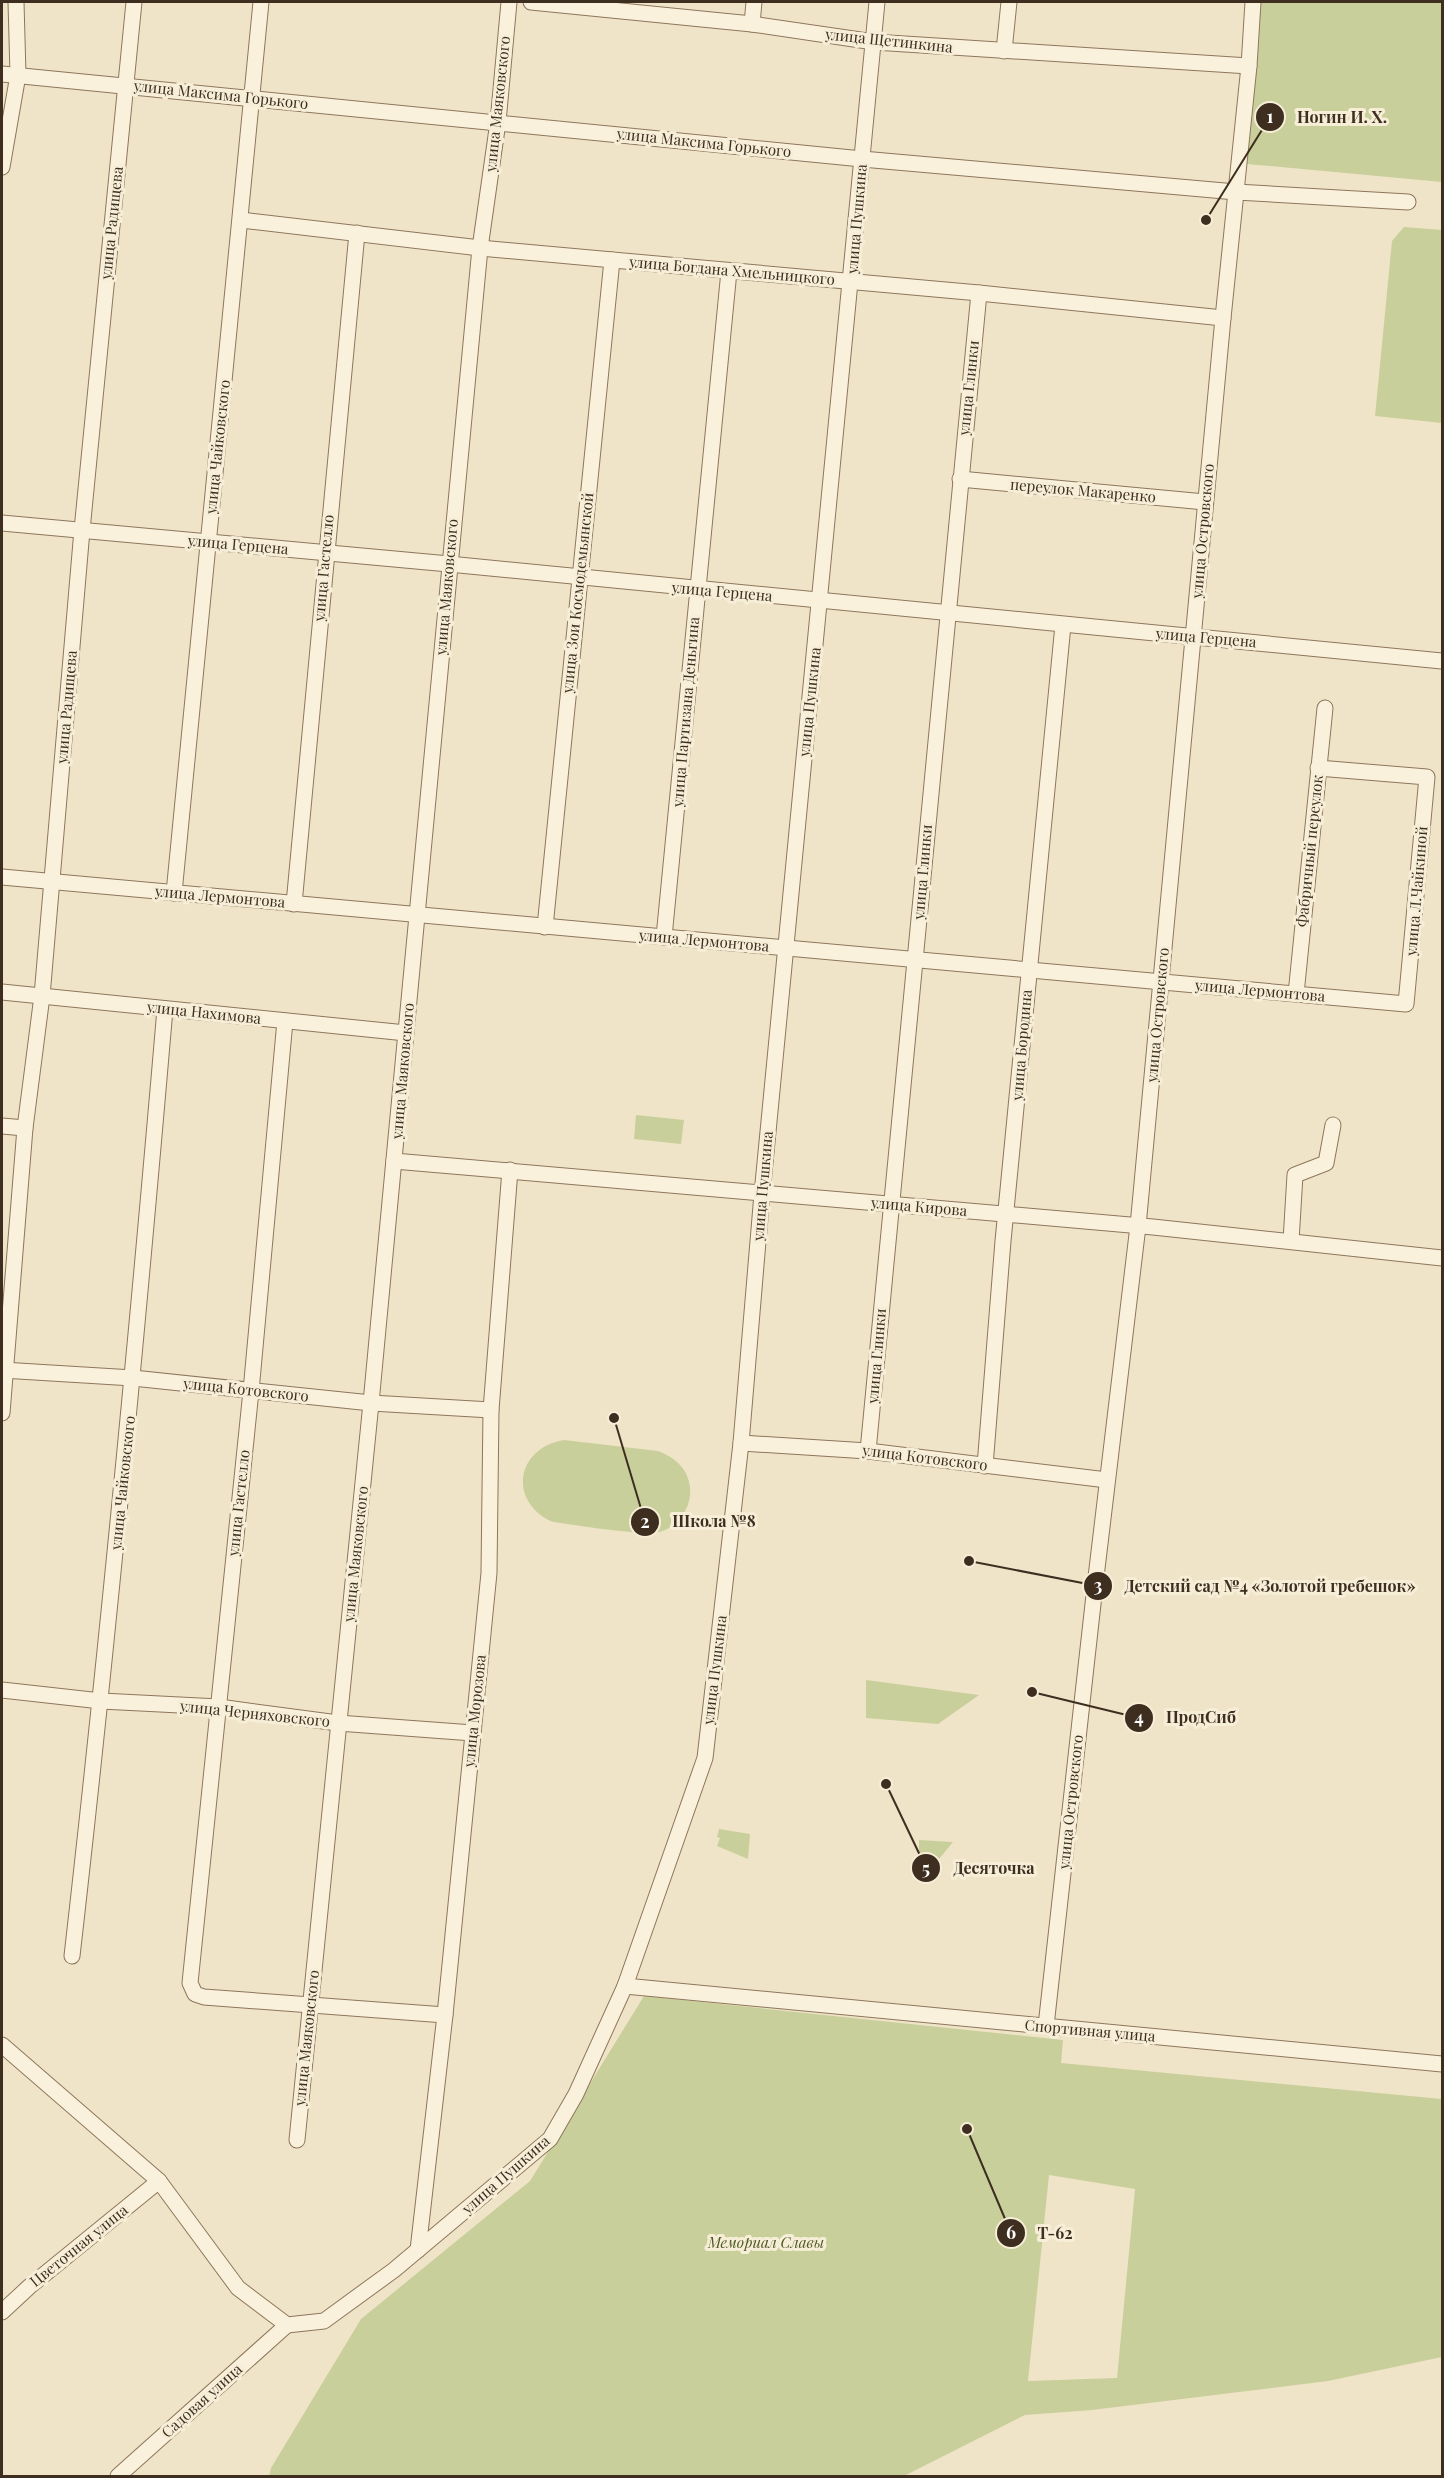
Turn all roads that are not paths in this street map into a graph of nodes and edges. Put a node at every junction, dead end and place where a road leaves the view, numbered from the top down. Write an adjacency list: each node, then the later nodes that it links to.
1 (16, 2): 16 (street)
2 (134, 2): 17 (street, улица Радищева)
3 (261, 2): 18 (street, улица Чайковского)
4 (509, 2): 19 (street, улица Маяковского)
5 (531, 2): 10 (street, улица Щетинкина)
6 (754, 2): 11 (street)
7 (877, 2): 12 (street, улица Пушкина)
8 (1009, 2): 13 (street)
9 (1253, 2): 14 (street, улица Островского)
10 (635, 7): 11 (street, улица Щетинкина)
11 (752, 24): 12 (street, улица Щетинкина)
12 (874, 42): 13 (street, улица Щетинкина); 20 (street, улица Пушкина)
13 (1004, 51): 14 (street, улица Щетинкина)
14 (1249, 66): 22 (street, улица Островского)
15 (2, 74): 16 (street, улица Максима Горького)
16 (18, 75): 17 (street, улица Максима Горького); 21 (street)
17 (125, 85): 18 (street, улица Максима Горького); 35 (street, улица Радищева)
18 (253, 98): 19 (street, улица Максима Горького); 24 (street, улица Чайковского)
19 (498, 122): 20 (street, улица Максима Горького); 26 (street, улица Маяковского)
20 (862, 159): 22 (street, улица Максима Горького); 29 (street, улица Пушкина)
21 (2, 167)
22 (1236, 192): 23 (street, улица Максима Горького); 31 (street, улица Островского)
23 (1408, 202)
24 (241, 220): 25 (street, улица Богдана Хмельницкого); 36 (street, улица Чайковского)
25 (357, 233): 26 (street, улица Богдана Хмельницкого); 37 (street, улица Гастелло)
26 (480, 248): 27 (street, улица Богдана Хмельницкого); 38 (street, улица Маяковского)
27 (612, 260): 28 (street, улица Богдана Хмельницкого); 39 (street, улица Зои Космодемьянской)
28 (729, 271): 29 (street, улица Богдана Хмельницкого); 40 (street, улица Партизана Деньгина)
29 (852, 282): 30 (street, улица Богдана Хмельницкого); 41 (street, улица Пушкина)
30 (979, 292): 31 (street, улица Богдана Хмельницкого); 32 (street, улица Глинки)
31 (1223, 318): 33 (street, улица Островского)
32 (960, 479): 33 (street, переулок Макаренко); 42 (street, улица Глинки)
33 (1205, 502): 44 (street, улица Островского)
34 (2, 523): 35 (street, улица Герцена)
35 (82, 530): 36 (street, улица Герцена); 49 (street, улица Радищева)
36 (208, 542): 37 (street, улица Герцена); 50 (street, улица Чайковского)
37 (326, 553): 38 (street, улица Герцена); 51 (street, улица Гастелло)
38 (449, 564): 39 (street, улица Герцена); 52 (street, улица Маяковского)
39 (579, 577): 40 (street, улица Герцена); 53 (street, улица Зои Космодемьянской)
40 (698, 590): 41 (street, улица Герцена); 54 (street, улица Партизана Деньгина)
41 (820, 601): 42 (street, улица Герцена); 55 (street, улица Пушкина)
42 (947, 613): 43 (street, улица Герцена); 56 (street, улица Глинки)
43 (1063, 625): 44 (street, улица Герцена); 57 (street, улица Бородина)
44 (1194, 637): 45 (street, улица Герцена); 58 (street, улица Островского)
45 (1443, 662)
46 (1325, 708): 47 (street, Фабричный переулок)
47 (1318, 768): 60 (street, Фабричный переулок); 62 (street, улица Л.Чайкиной)
48 (2, 878): 49 (street, улица Лермонтова)
49 (51, 882): 50 (street, улица Лермонтова); 61 (street, улица Радищева)
50 (174, 893): 51 (street, улица Лермонтова)
51 (294, 904): 52 (street, улица Лермонтова)
52 (417, 915): 53 (street, улица Лермонтова); 65 (street, улица Маяковского)
53 (545, 927): 54 (street, улица Лермонтова)
54 (664, 937): 55 (street, улица Лермонтова)
55 (786, 948): 56 (street, улица Лермонтова); 71 (street, улица Пушкина)
56 (915, 961): 57 (street, улица Лермонтова); 72 (street, улица Глинки)
57 (1029, 970): 58 (street, улица Лермонтова); 73 (street, улица Бородина)
58 (1161, 982): 60 (street, улица Лермонтова); 74 (street, улица Островского)
59 (2, 993): 61 (street, улица Нахимова)
60 (1296, 994): 62 (street, улица Лермонтова)
61 (42, 996): 63 (street, улица Нахимова); 68 (street, улица Радищева)
62 (1406, 1004)
63 (165, 1009): 64 (street, улица Нахимова); 79 (street, улица Чайковского)
64 (285, 1021): 65 (street, улица Нахимова); 80 (street, улица Гастелло)
65 (406, 1033): 69 (street, улица Маяковского)
66 (2, 1125): 68 (street)
67 (1334, 1125): 75 (street)
68 (25, 1128): 76 (street, улица Радищева)
69 (394, 1161): 70 (street, улица Кирова); 81 (street, улица Маяковского)
70 (510, 1170): 71 (street, улица Кирова); 82 (street, улица Морозова)
71 (762, 1194): 72 (street, улица Кирова); 84 (street, улица Пушкина)
72 (891, 1205): 73 (street, улица Кирова); 85 (street, улица Глинки)
73 (1005, 1215): 74 (street, улица Кирова); 86 (street, улица Бородина)
74 (1138, 1226): 75 (street, улица Кирова); 87 (street, улица Островского)
75 (1291, 1241): 77 (street, улица Кирова)
76 (8, 1247): 78 (street, улица Радищева)
77 (1443, 1258)
78 (4, 1370): 79 (street, улица Котовского); 83 (street, улица Радищева)
79 (133, 1378): 80 (street, улица Котовского); 89 (street, улица Чайковского)
80 (250, 1391): 81 (street, улица Котовского); 90 (street, улица Гастелло)
81 (371, 1403): 82 (street, улица Котовского); 91 (street, улица Маяковского)
82 (491, 1410): 92 (street, улица Морозова)
83 (2, 1413)
84 (741, 1443): 85 (street, улица Котовского); 94 (street, улица Пушкина)
85 (868, 1451): 86 (street, улица Котовского)
86 (985, 1466): 87 (street, улица Котовского)
87 (1107, 1480): 97 (street, улица Островского)
88 (2, 1690): 89 (street, улица Черняховского)
89 (101, 1701): 90 (street, улица Черняховского); 93 (street, улица Чайковского)
90 (219, 1707): 91 (street, улица Черняховского); 95 (street, улица Гастелло)
91 (338, 1723): 92 (street, улица Черняховского); 95 (street, улица Маяковского)
92 (473, 1733): 96 (street, улица Морозова)
93 (72, 1956)
94 (625, 1986): 97 (street, Спортивная улица); 102 (street, улица Пушкина)
95 (310, 2004): 96 (street); 100 (street, улица Маяковского)
96 (445, 2015): 102 (street, улица Морозова)
97 (1046, 2026): 99 (street, Спортивная улица)
98 (3, 2049): 101 (street)
99 (1443, 2064)
100 (297, 2140)
101 (159, 2181): 103 (street, Цветочная улица); 104 (street)
102 (417, 2250): 104 (street, улица Пушкина)
103 (2, 2312)
104 (287, 2325): 105 (street, Садовая улица)
105 (118, 2476)

